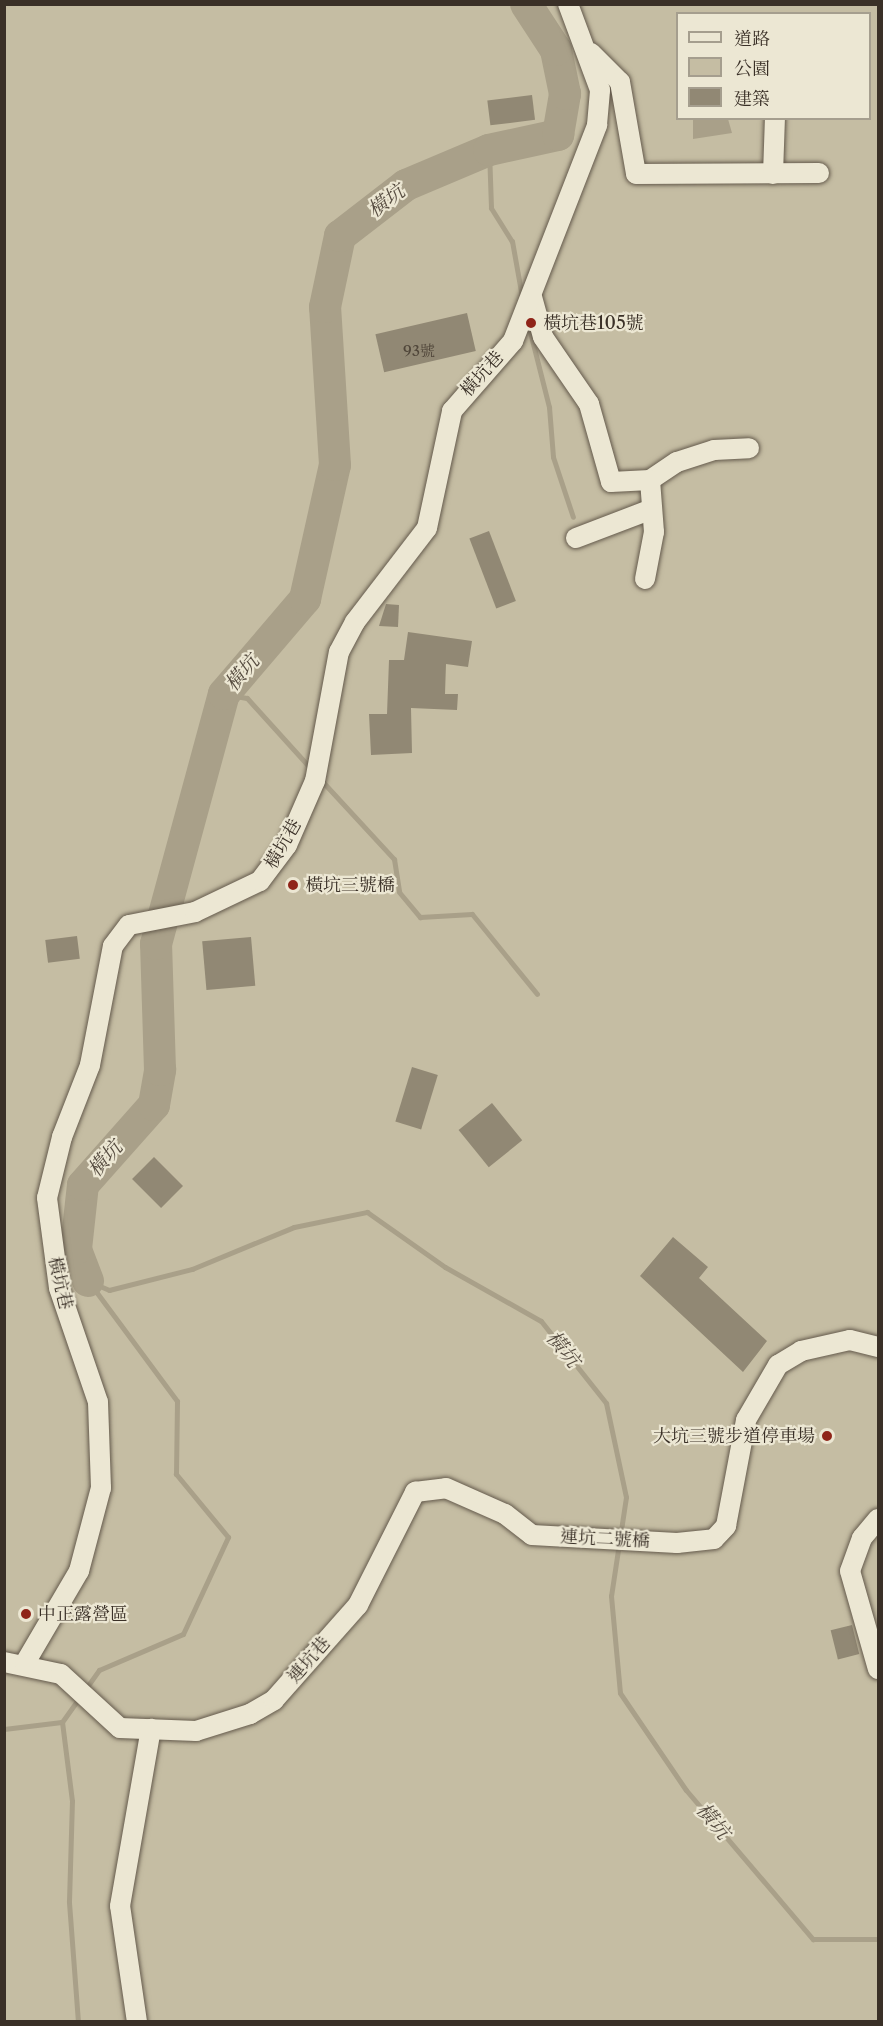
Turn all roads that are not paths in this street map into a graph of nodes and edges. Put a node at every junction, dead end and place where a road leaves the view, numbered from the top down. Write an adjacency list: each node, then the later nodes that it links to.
1 (568, 4): 2 (street, 橫坑巷)
2 (589, 51): 5 (street); 6 (street, 橫坑巷)
3 (775, 120): 5 (street)
4 (819, 173): 5 (street)
5 (773, 174)
6 (532, 297): 8 (street); 16 (street, 橫坑巷)
7 (749, 448): 8 (street)
8 (650, 480): 9 (street)
9 (652, 509): 10 (street); 11 (street)
10 (576, 538)
11 (645, 579)
12 (879, 1347): 14 (street, 連坑二號橋)
13 (879, 1519): 17 (street)
14 (532, 1535): 18 (street, 連坑巷)
15 (4, 1662): 16 (street, 連坑巷)
16 (25, 1663): 18 (street, 連坑巷)
17 (879, 1670)
18 (151, 1729): 19 (street)
19 (136, 2022)

